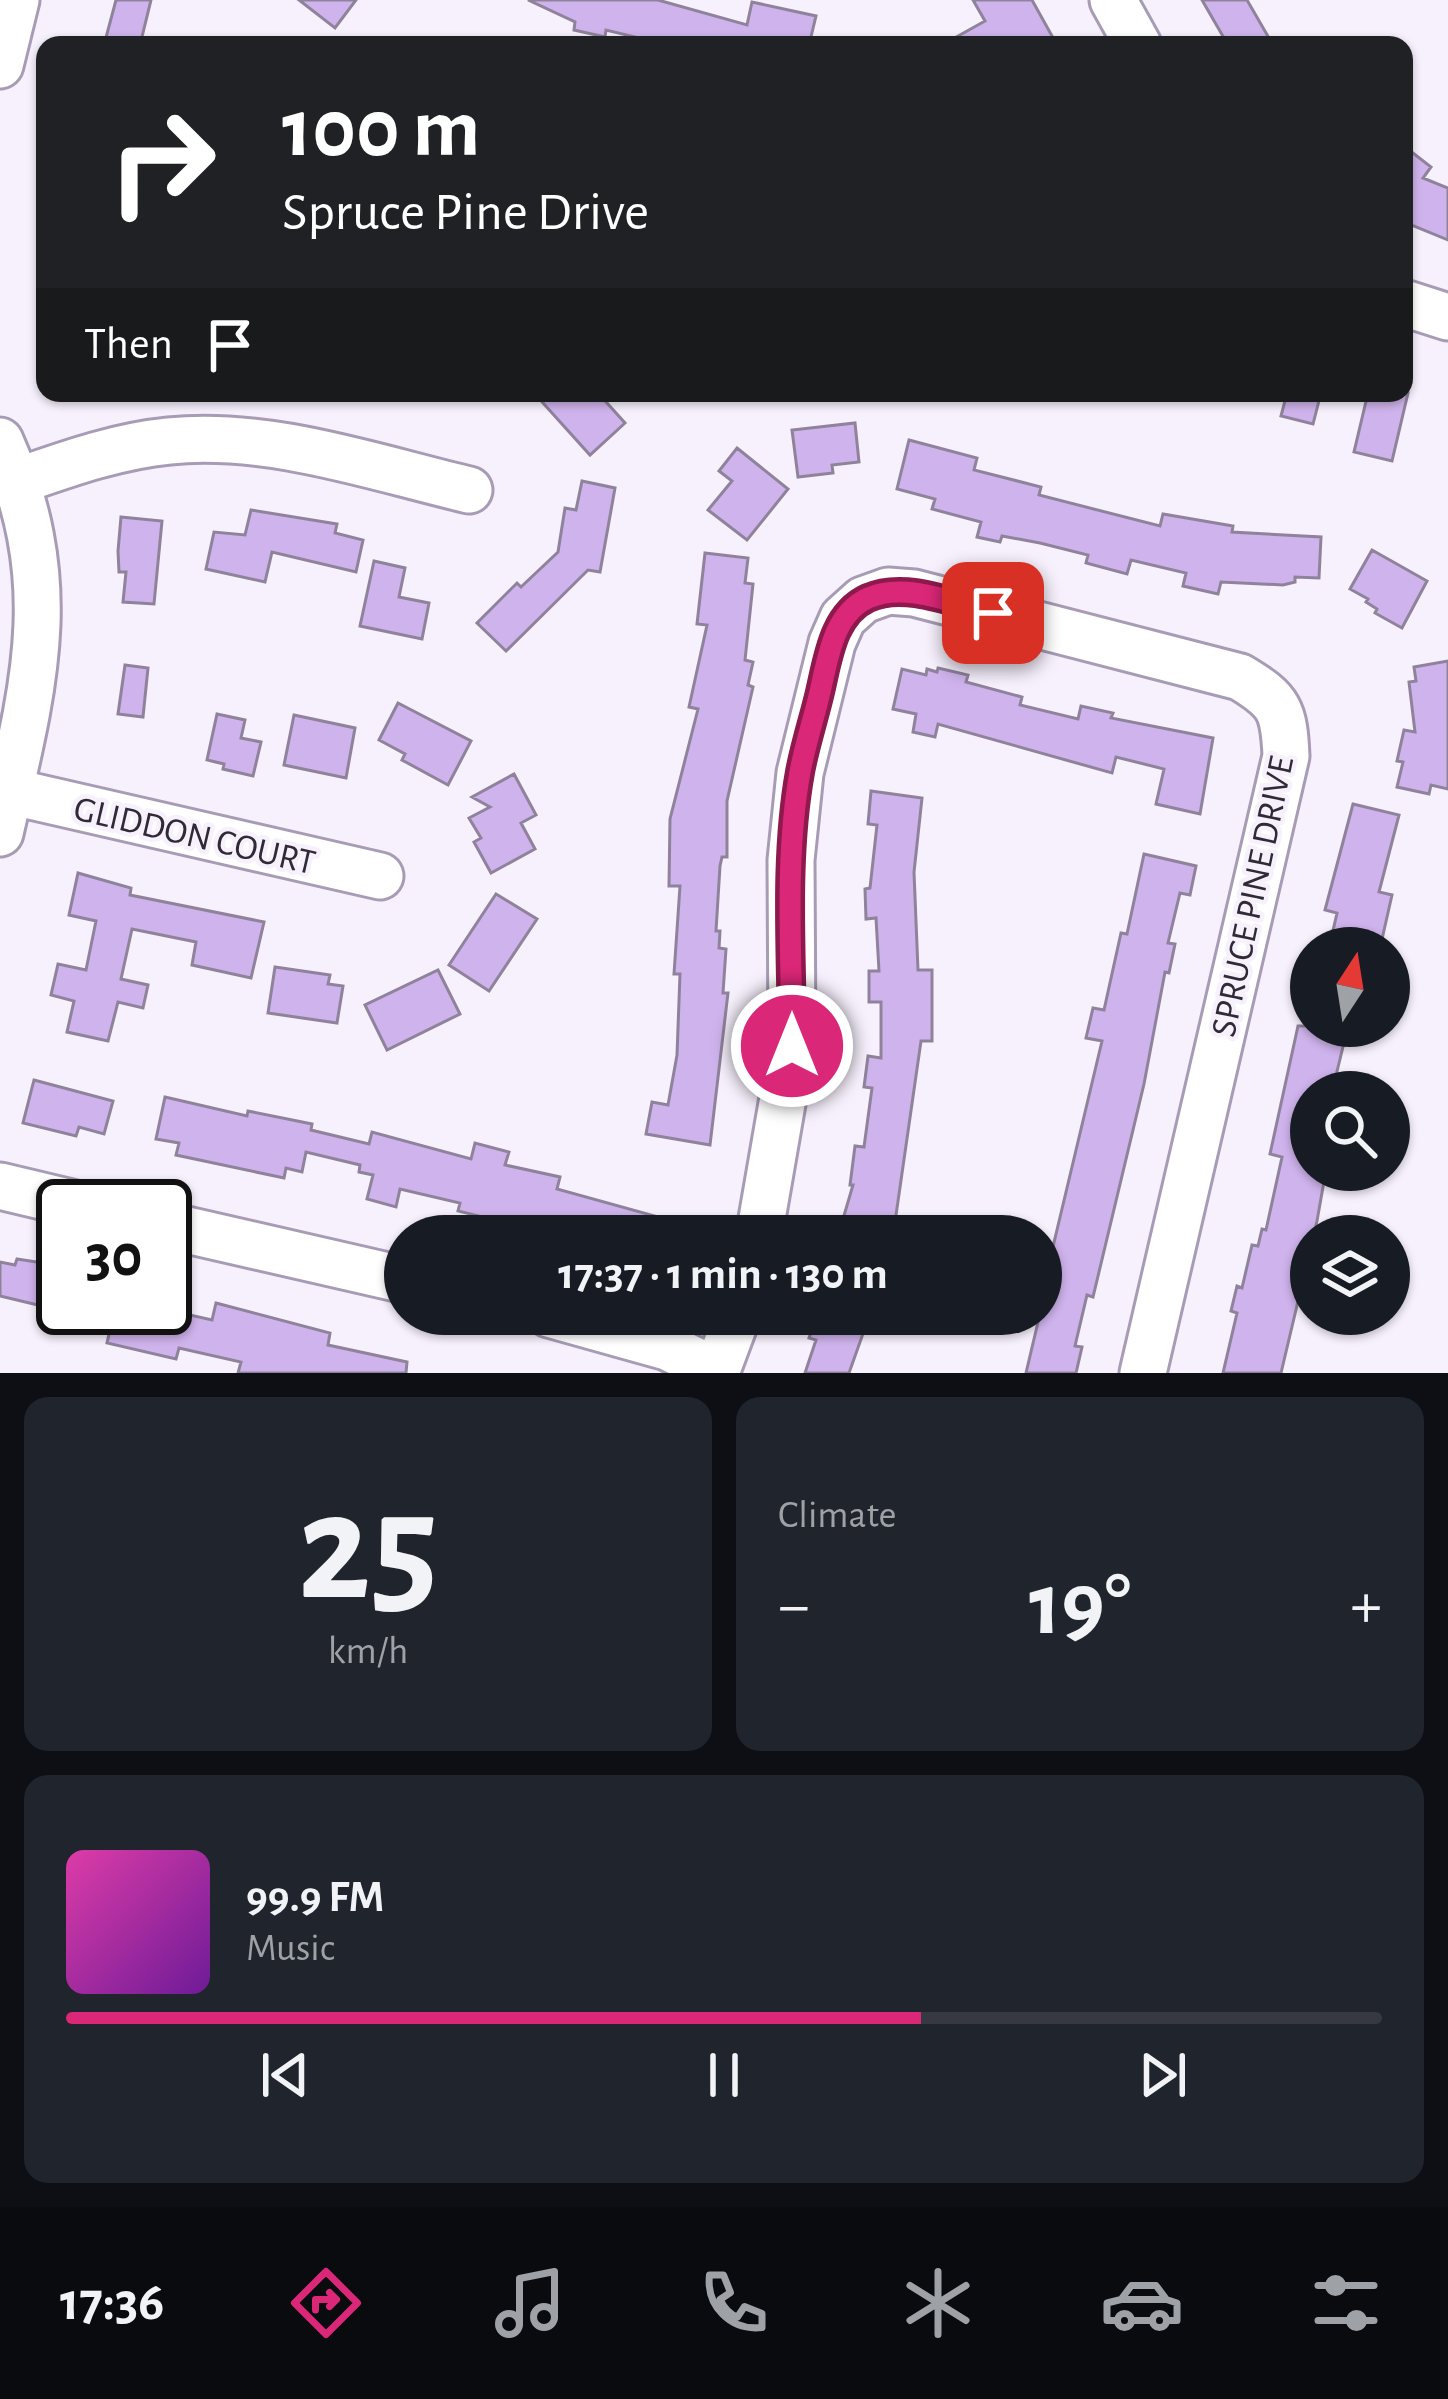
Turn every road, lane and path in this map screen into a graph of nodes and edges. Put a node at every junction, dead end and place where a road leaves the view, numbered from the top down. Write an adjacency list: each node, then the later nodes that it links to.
1 (16, 0): 4 (street)
2 (1113, 0): 3 (street)
3 (1133, 36)
4 (0, 65)
5 (1413, 306): 6 (street)
6 (1448, 317)
7 (9, 461): 8 (street); 9 (street)
8 (469, 490)
9 (5, 812): 10 (street, GLIDDON COURT)
10 (380, 876)
11 (0, 1186): 12 (street)
12 (36, 1195)
13 (763, 1215): 19 (street, SPRUCE PINE DRIVE)
14 (192, 1231): 15 (street)
15 (384, 1275)
16 (625, 1335): 18 (street)
17 (730, 1335): 18 (street)
18 (716, 1372)
19 (1143, 1373)

